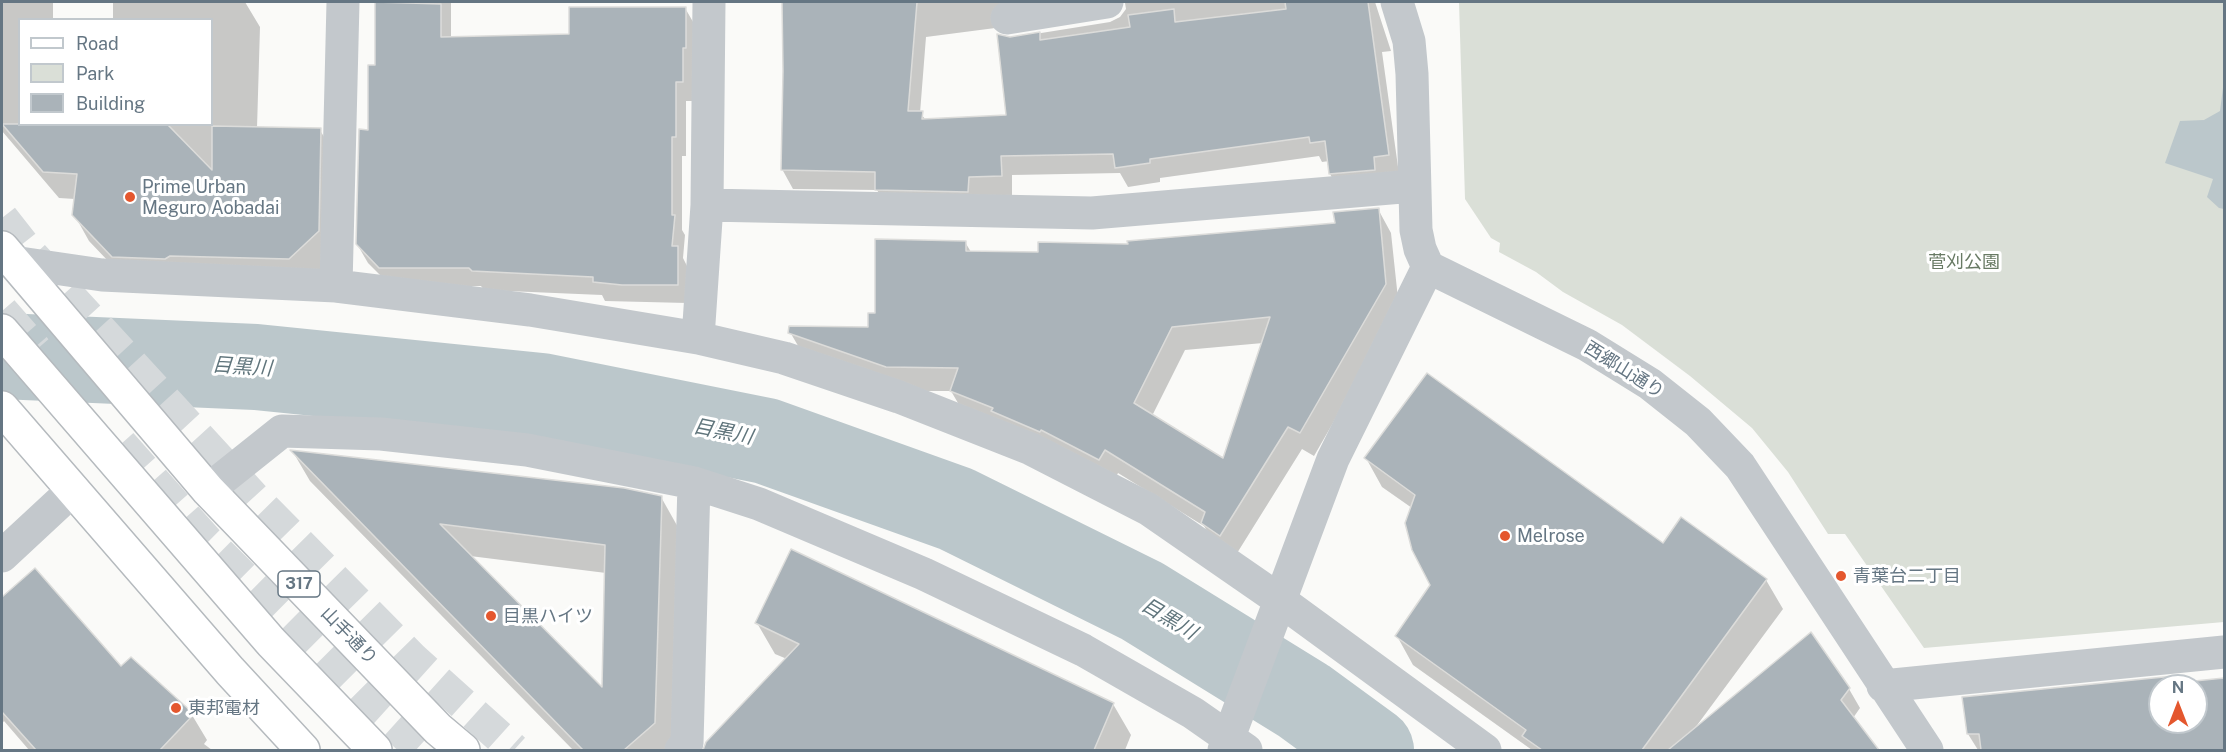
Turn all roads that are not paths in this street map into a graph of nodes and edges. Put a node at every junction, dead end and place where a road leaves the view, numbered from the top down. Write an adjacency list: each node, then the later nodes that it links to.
1 (343, 2): 10 (street)
2 (709, 2): 7 (street)
3 (1107, 2): 5 (street)
4 (1397, 2): 6 (street)
5 (1007, 18)
6 (1414, 186): 7 (street); 9 (street)
7 (706, 205): 12 (street)
8 (7, 255): 10 (street); 16 (main road, 山手通り / 317)
9 (1428, 267): 18 (street); 20 (street, 西郷山通り)
10 (336, 286): 12 (street)
11 (2, 331): 24 (main road)
12 (698, 338): 18 (street)
13 (5, 415): 15 (main road)
14 (694, 483): 16 (street); 22 (street); 26 (street)
15 (73, 490): 17 (street); 23 (main road)
16 (208, 490): 21 (main road, 山手通り / 317)
17 (2, 556)
18 (1277, 610): 22 (street); 27 (street)
19 (2224, 652): 20 (street)
20 (1883, 686): 28 (street, 西郷山通り)
21 (448, 740): 25 (main road, 山手通り / 317)
22 (1233, 740)
23 (303, 750)
24 (375, 750)
25 (463, 750)
26 (681, 750)
27 (1485, 750)
28 (1927, 750)

